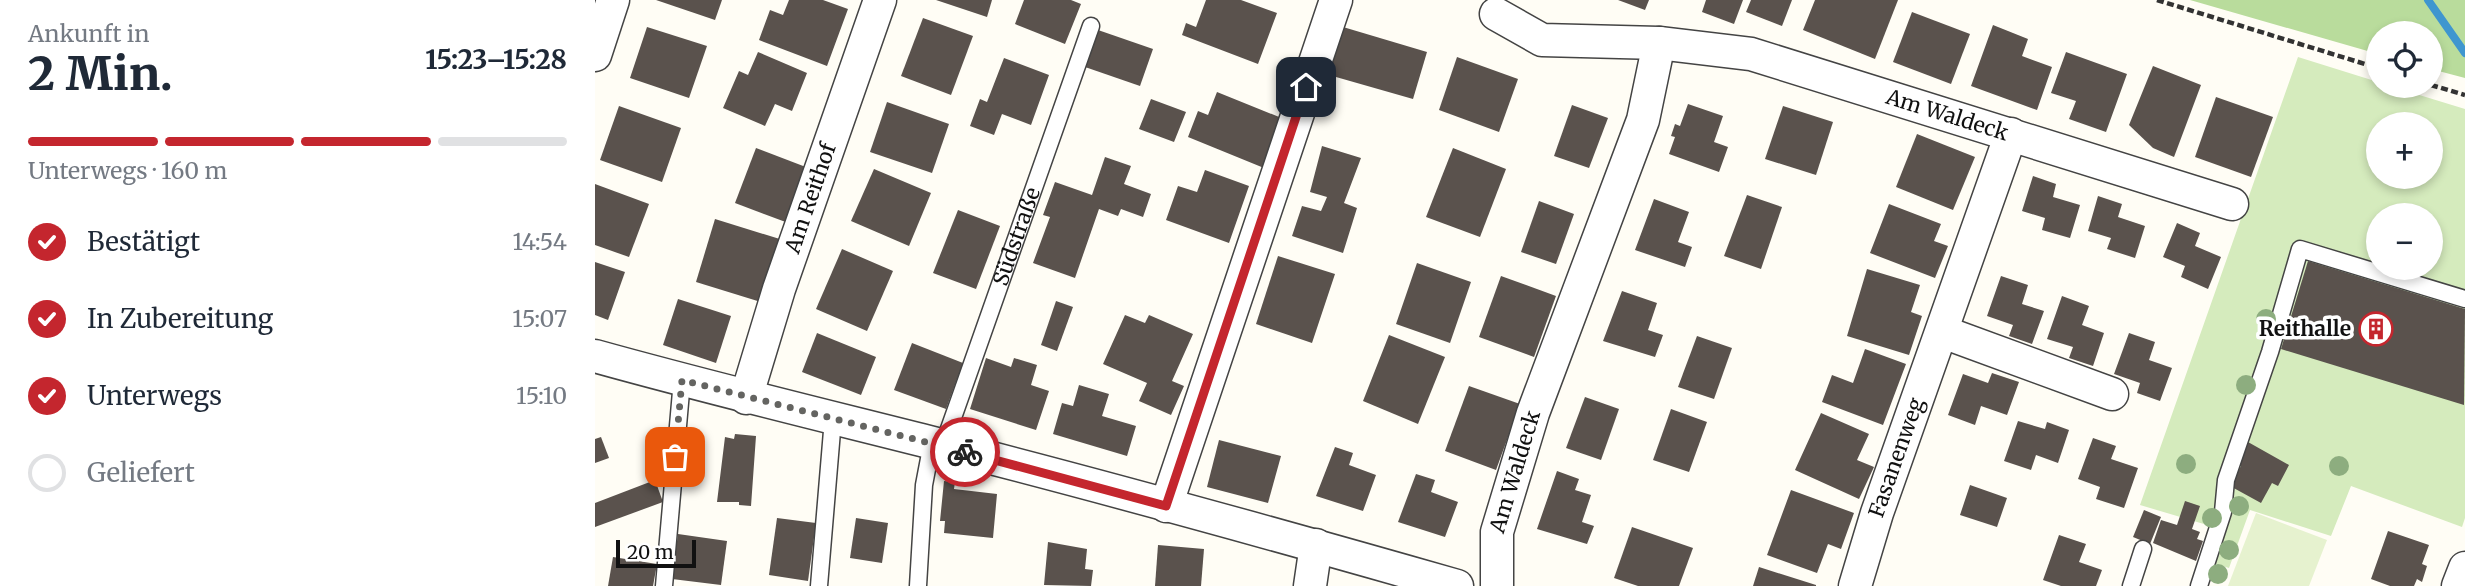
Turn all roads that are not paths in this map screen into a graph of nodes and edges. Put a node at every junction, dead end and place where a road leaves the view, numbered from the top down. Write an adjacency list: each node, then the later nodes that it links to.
1 (613, 0): 7 (street)
2 (880, 0): 15 (street, Am Reithof)
3 (1336, 0): 18 (street)
4 (1496, 14): 6 (street, Am Waldeck)
5 (1091, 26): 17 (lane, Südstraße)
6 (1659, 43): 8 (street, Am Waldeck); 27 (street, Am Waldeck)
7 (595, 55)
8 (2011, 134): 9 (street, Am Waldeck); 11 (street, Fasanenweg)
9 (2232, 204)
10 (2465, 299): 30 (lane)
11 (1943, 332): 14 (street); 28 (street, Fasanenweg)
12 (595, 356): 13 (street)
13 (682, 380): 15 (street); 22 (lane)
14 (2112, 394)
15 (746, 398): 16 (street)
16 (832, 419): 17 (street); 23 (lane)
17 (938, 445): 18 (street); 24 (lane, Südstraße)
18 (1166, 506): 19 (street)
19 (1316, 545): 25 (street); 26 (street)
20 (2143, 549): 29 (lane)
21 (2465, 568): 31 (street)
22 (664, 586)
23 (819, 586)
24 (918, 586)
25 (1310, 586)
26 (1457, 586)
27 (1497, 586)
28 (1855, 586)
29 (2131, 586)
30 (2199, 586)
31 (2458, 586)

